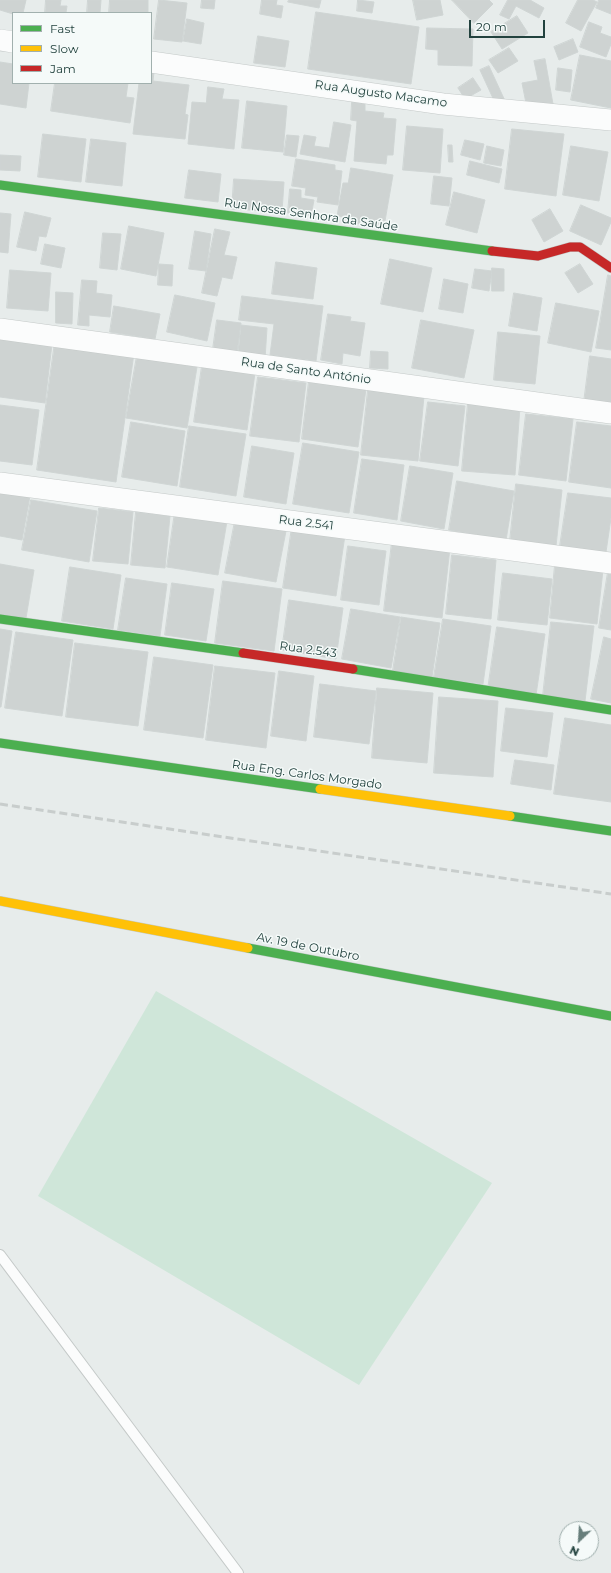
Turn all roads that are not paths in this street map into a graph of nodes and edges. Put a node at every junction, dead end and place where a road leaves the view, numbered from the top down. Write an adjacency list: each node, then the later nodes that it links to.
1 (0, 40): 2 (street)
2 (12, 42)
3 (152, 62): 4 (street, Rua Augusto Macamo)
4 (611, 120)
5 (0, 185): 6 (street, Rua Nossa Senhora da Saúde)
6 (611, 268)
7 (0, 329): 8 (street, Rua de Santo António)
8 (611, 413)
9 (0, 483): 10 (street, Rua 2.541)
10 (611, 563)
11 (0, 619): 12 (street, Rua 2.543)
12 (611, 710)
13 (0, 743): 14 (street, Rua Eng. Carlos Morgado)
14 (611, 831)
15 (0, 901): 16 (street, Av. 19 de Outubro)
16 (611, 1016)
17 (0, 1255): 18 (lane)
18 (238, 1573)

